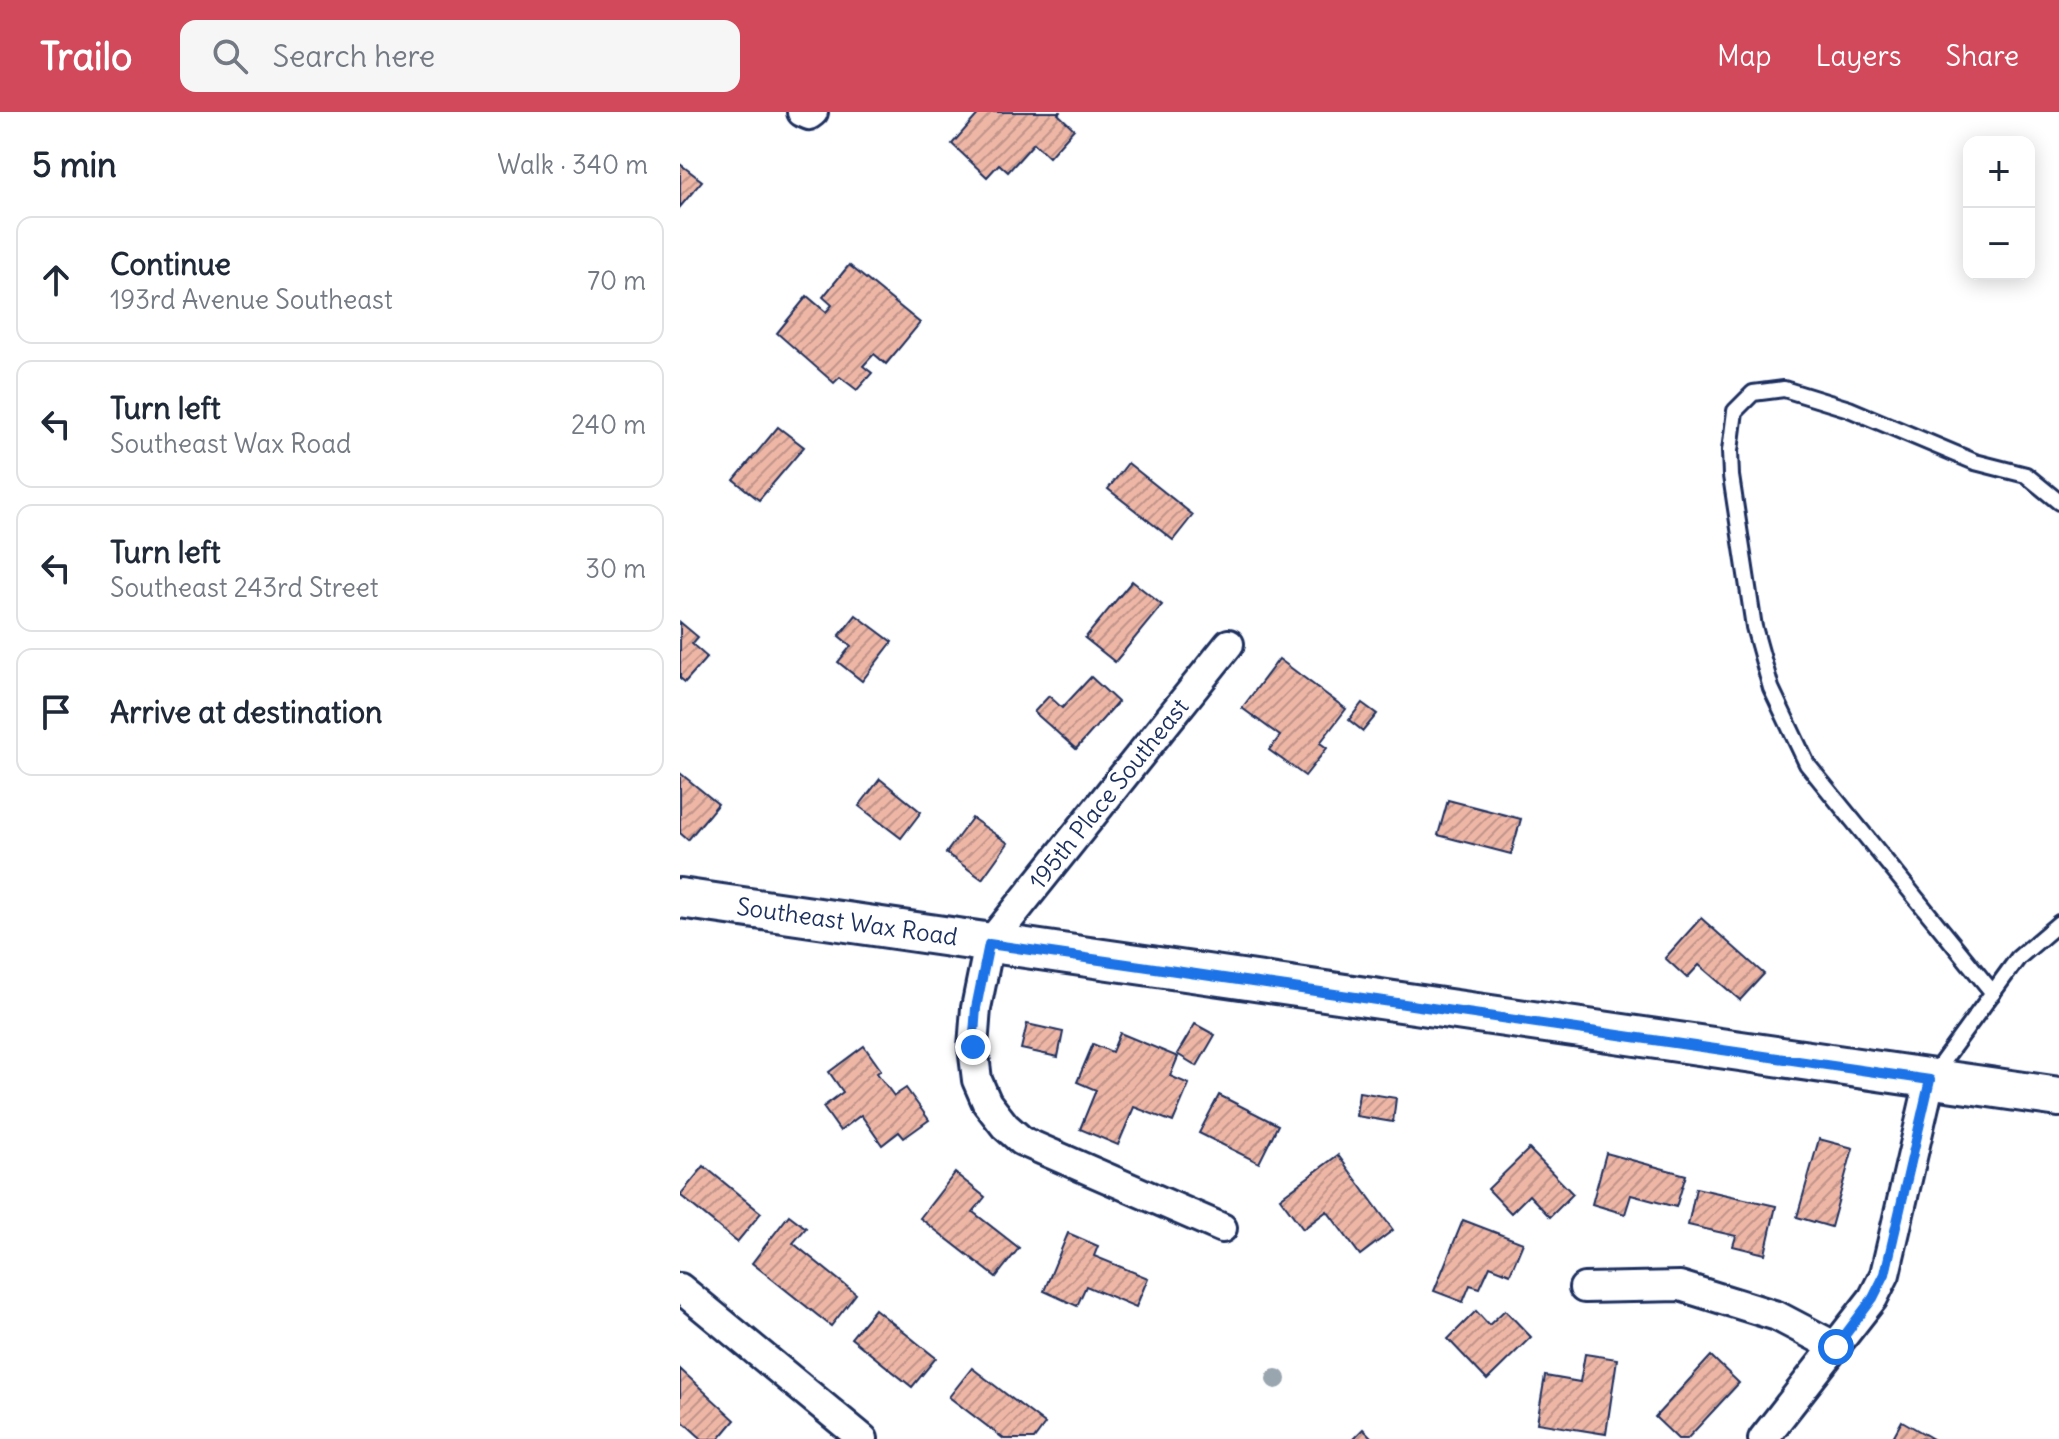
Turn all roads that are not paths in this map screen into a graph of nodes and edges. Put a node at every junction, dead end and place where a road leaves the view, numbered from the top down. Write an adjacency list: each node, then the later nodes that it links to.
1 (802, 112): 2 (street)
2 (813, 112)
3 (2059, 502): 8 (lane)
4 (1229, 644): 7 (street, 195th Place Southeast)
5 (681, 899): 7 (street, Southeast Wax Road)
6 (2059, 923): 8 (lane)
7 (989, 944): 9 (street, Southeast Wax Road); 11 (street)
8 (1993, 993): 9 (lane)
9 (1930, 1080): 10 (street, Southeast Wax Road); 14 (street)
10 (2059, 1097)
11 (1222, 1228)
12 (680, 1288): 15 (street)
13 (1584, 1288): 14 (street)
14 (1836, 1347): 16 (street)
15 (863, 1439)
16 (1763, 1439)

